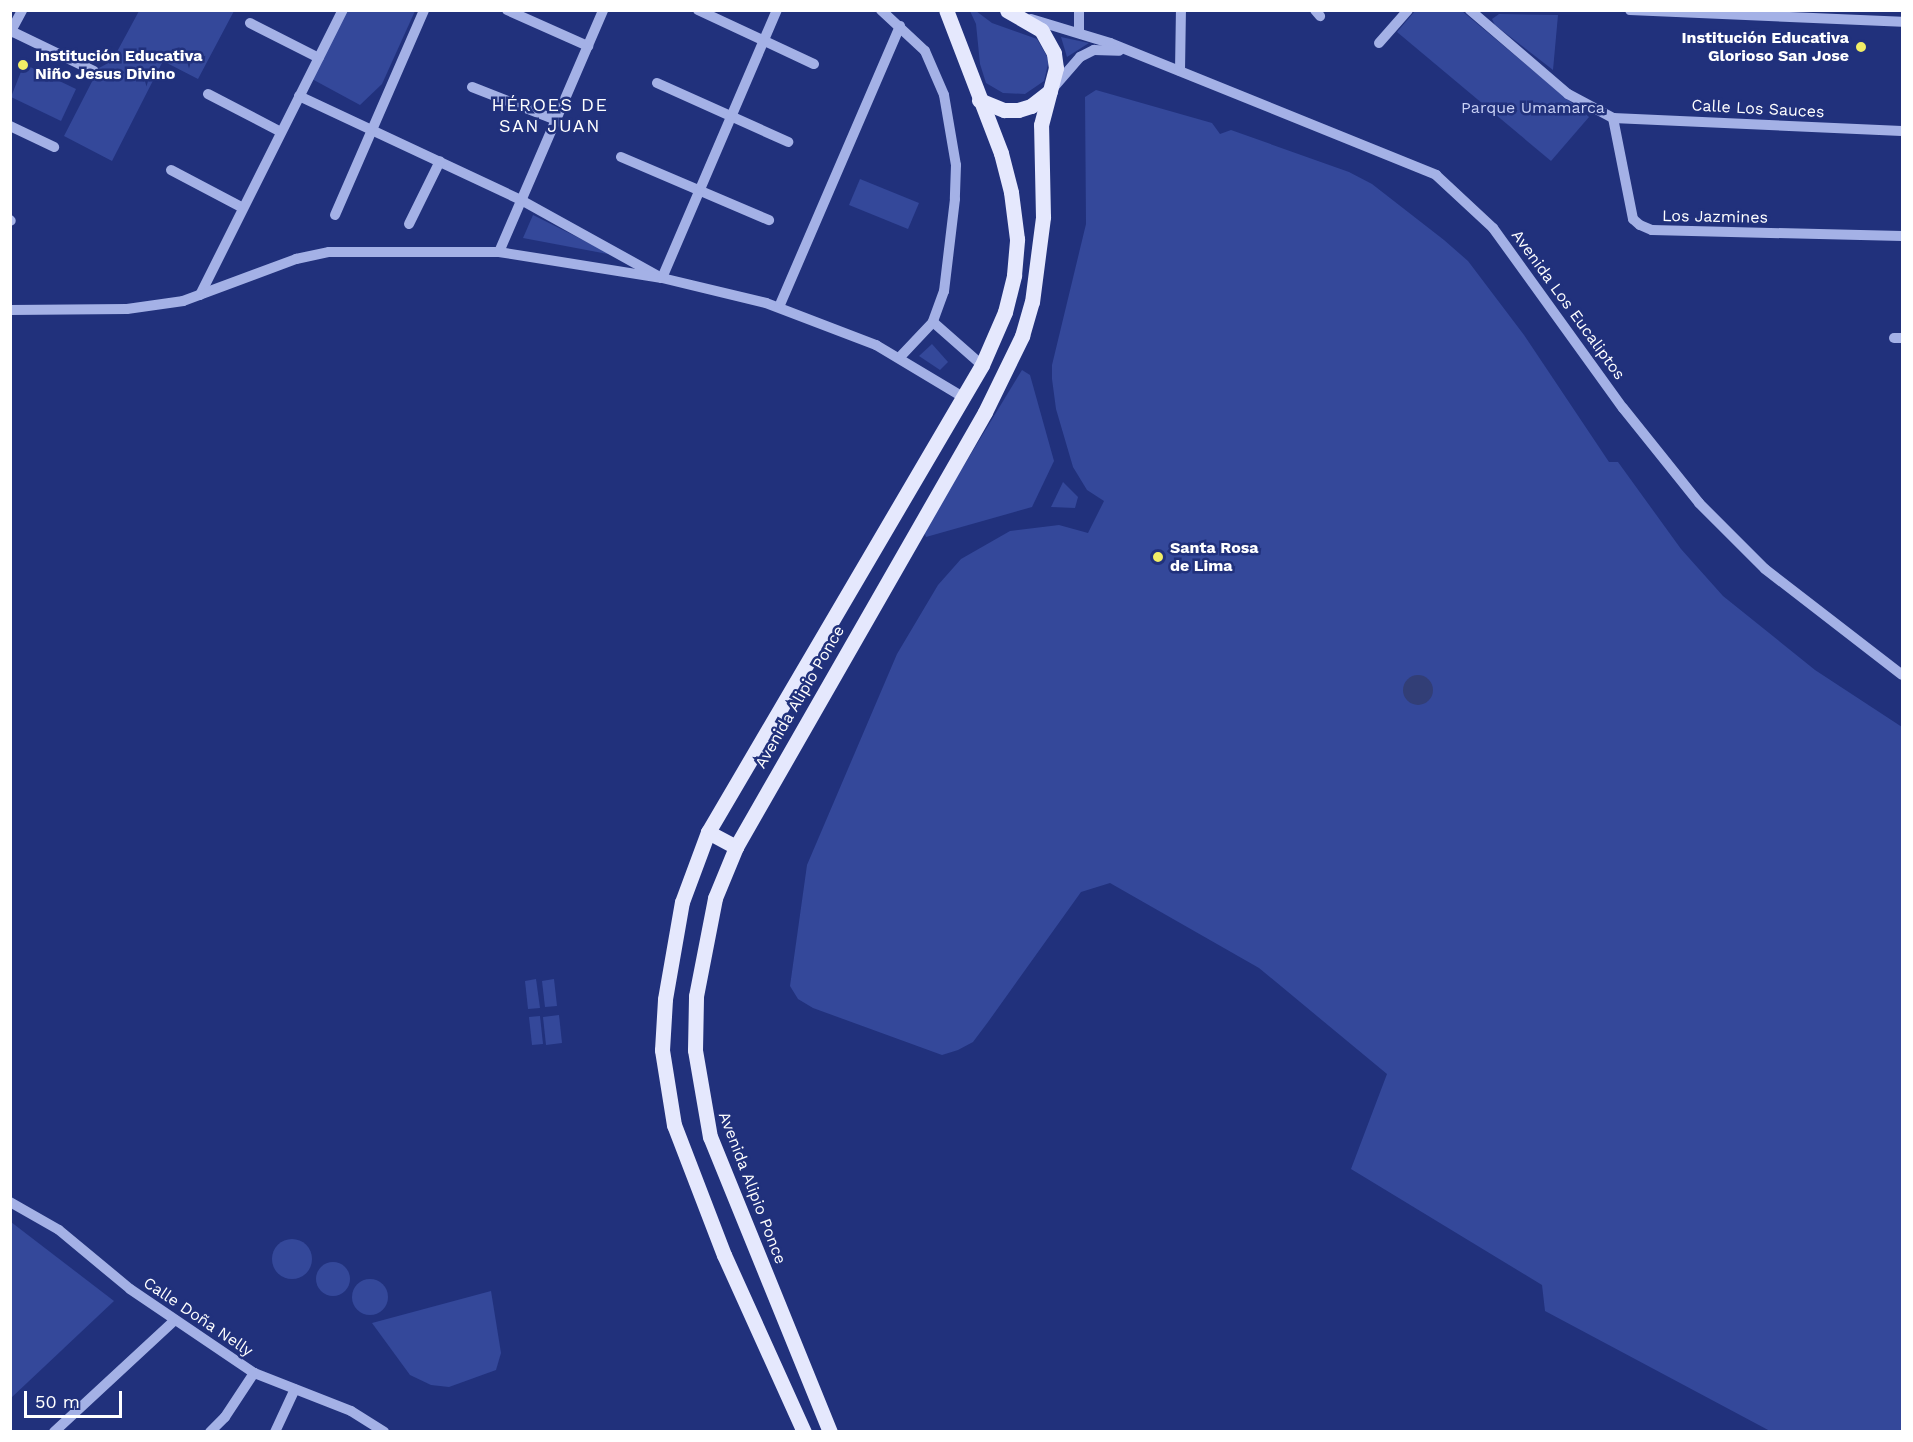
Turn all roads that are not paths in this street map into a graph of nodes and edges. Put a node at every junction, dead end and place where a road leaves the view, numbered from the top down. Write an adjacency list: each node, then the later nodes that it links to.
1 (22, 10): 20 (street)
2 (343, 10): 26 (street)
3 (424, 10): 40 (street)
4 (507, 10): 24 (street)
5 (603, 10): 24 (street)
6 (777, 10): 22 (street)
7 (881, 10): 19 (street)
8 (946, 10): 35 (main road, Avenida Alipio Ponce)
9 (1079, 10): 21 (street)
10 (1181, 10): 29 (street)
11 (1408, 10): 23 (street)
12 (1470, 10): 37 (street)
13 (1630, 10): 15 (street)
14 (700, 11): 22 (street)
15 (1689, 12): 17 (street)
16 (1012, 13): 21 (street, Avenida Los Eucaliptos); 32 (main road, Avenida Alipio Ponce)
17 (1902, 22)
18 (250, 23): 26 (street)
19 (900, 26): 58 (street); 60 (street)
20 (11, 32): 28 (street)
21 (1079, 33): 25 (street, Avenida Los Eucaliptos)
22 (765, 39): 27 (street); 36 (street)
23 (1379, 43)
24 (588, 46): 38 (street)
25 (1140, 56): 29 (street, Avenida Los Eucaliptos); 32 (street, Avenida Los Eucaliptos)
26 (319, 58): 34 (street)
27 (814, 64)
28 (94, 71)
29 (1180, 71): 64 (street, Avenida Los Eucaliptos)
30 (657, 83): 36 (street)
31 (472, 87): 38 (street)
32 (1052, 89): 35 (main road); 66 (main road, Avenida Alipio Ponce)
33 (208, 94): 42 (street)
34 (299, 96): 40 (street); 42 (street)
35 (980, 100): 62 (main road, Avenida Alipio Ponce)
36 (732, 116): 43 (street); 48 (street)
37 (1613, 118): 41 (street, Calle Los Sauces); 54 (street, Los Jazmines)
38 (556, 120): 49 (street)
39 (10, 126): 44 (street)
40 (372, 129): 46 (street); 51 (street)
41 (1902, 131)
42 (281, 132): 50 (street)
43 (788, 142)
44 (54, 147)
45 (621, 157): 48 (street)
46 (440, 161): 49 (street); 53 (street)
47 (171, 170): 50 (street)
48 (698, 190): 52 (street); 56 (street)
49 (521, 200): 55 (street); 56 (street)
50 (243, 208): 57 (street)
51 (335, 215)
52 (769, 220)
53 (409, 224)
54 (1902, 236)
55 (499, 252): 56 (street); 57 (street)
56 (662, 278): 58 (street)
57 (200, 295): 59 (street)
58 (778, 307): 61 (street)
59 (11, 309)
60 (933, 322): 61 (street); 62 (street)
61 (900, 357): 63 (street)
62 (982, 365): 63 (main road, Avenida Alipio Ponce)
63 (963, 396): 65 (main road, Avenida Alipio Ponce)
64 (1902, 675)
65 (708, 832): 66 (main road); 75 (main road, Avenida Alipio Ponce)
66 (736, 847): 76 (main road, Avenida Alipio Ponce)
67 (10, 1202): 68 (street, Calle Doña Nelly)
68 (175, 1320): 69 (street, Calle Doña Nelly); 71 (street)
69 (254, 1373): 70 (street, Calle Doña Nelly); 72 (street)
70 (295, 1389): 73 (street); 74 (street, Calle Doña Nelly)
71 (54, 1431)
72 (210, 1431)
73 (275, 1431)
74 (384, 1431)
75 (804, 1431)
76 (830, 1431)

